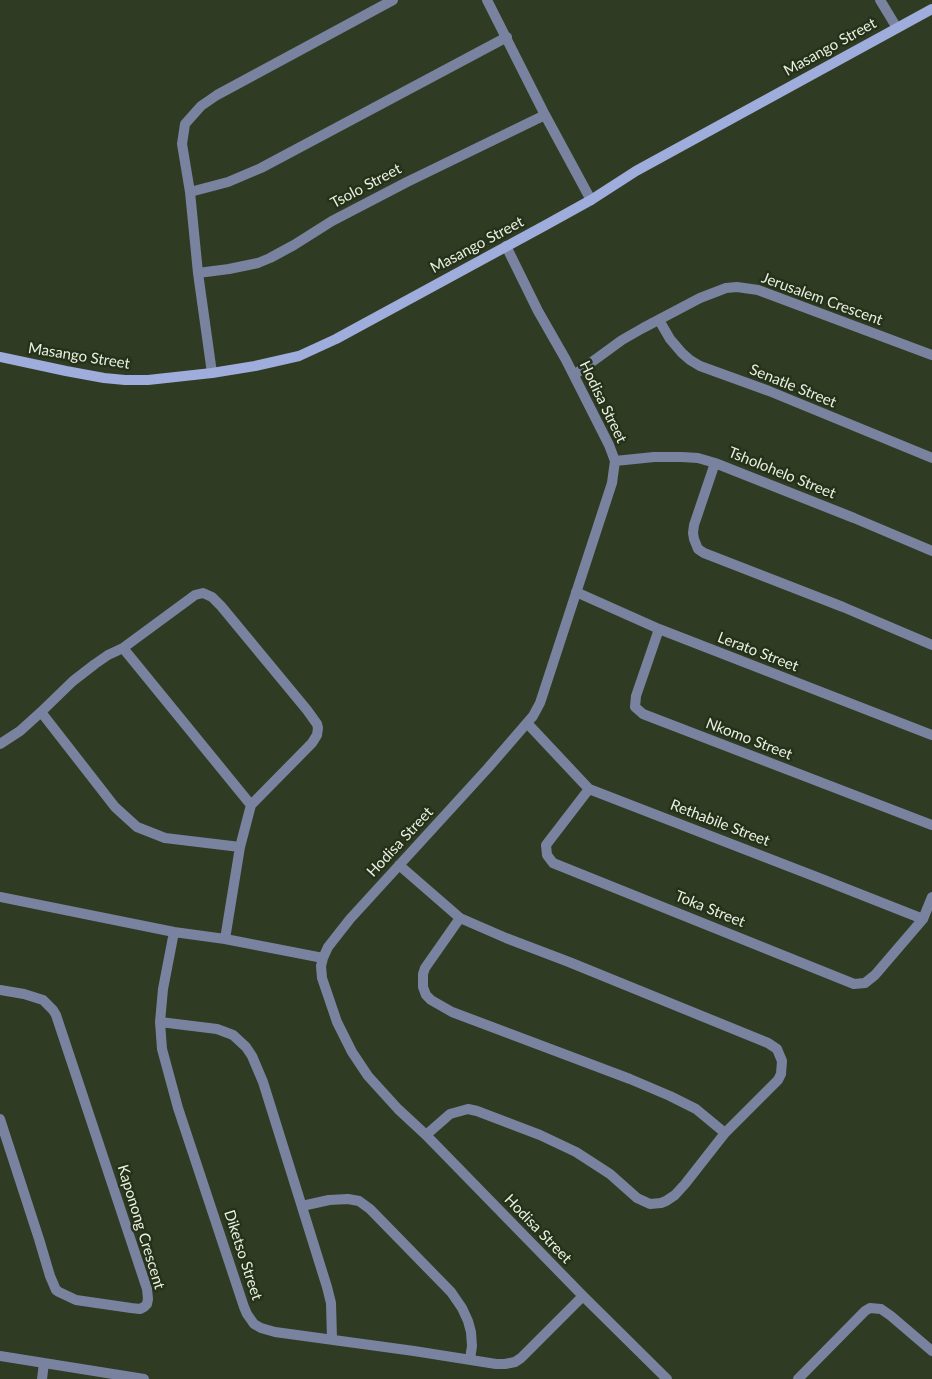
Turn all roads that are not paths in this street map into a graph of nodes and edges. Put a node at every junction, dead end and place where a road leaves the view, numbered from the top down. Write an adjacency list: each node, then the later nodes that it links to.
1 (393, 0): 8 (street)
2 (487, 0): 6 (street)
3 (880, 0): 5 (street)
4 (932, 9): 5 (street, Masango Street)
5 (896, 28): 9 (street, Masango Street)
6 (506, 37): 7 (street); 8 (street)
7 (545, 115): 9 (street); 11 (street, Tsolo Street)
8 (190, 192): 11 (street)
9 (591, 200): 10 (street, Masango Street)
10 (506, 246): 15 (street, Masango Street); 16 (street, Hodisa Street)
11 (198, 273): 15 (street)
12 (659, 320): 13 (street, Jerusalem Crescent); 16 (street, Jerusalem Crescent); 17 (street, Senatle Street)
13 (932, 355)
14 (0, 357): 15 (street, Masango Street)
15 (212, 373)
16 (574, 375): 18 (street, Hodisa Street)
17 (932, 458)
18 (615, 461): 19 (street, Tsholohelo Street); 21 (street, Hodisa Street)
19 (715, 463): 20 (street, Tsholohelo Street); 23 (street)
20 (932, 551)
21 (576, 592): 22 (street, Lerato Street); 26 (street, Hodisa Street)
22 (660, 629): 27 (street, Lerato Street); 31 (street, Nkomo Street)
23 (932, 645)
24 (123, 648): 25 (street); 30 (street); 30 (street)
25 (41, 712): 28 (street); 32 (street)
26 (527, 723): 29 (street, Rethabile Street); 33 (street, Hodisa Street)
27 (932, 735)
28 (0, 744)
29 (589, 789): 37 (street, Rethabile Street); 37 (street, Toka Street)
30 (251, 805): 32 (street)
31 (932, 825)
32 (240, 847): 39 (street)
33 (399, 865): 36 (street); 40 (street, Hodisa Street)
34 (0, 897): 38 (street)
35 (932, 897): 37 (street)
36 (460, 918): 44 (street); 44 (street)
37 (923, 919)
38 (174, 932): 39 (street); 42 (street, Diketso Street)
39 (225, 939): 40 (street)
40 (323, 958): 45 (street, Hodisa Street)
41 (0, 990): 43 (street, Kaponong Crescent)
42 (160, 1022): 46 (street); 48 (street, Diketso Street)
43 (0, 1119)
44 (725, 1133): 45 (street)
45 (426, 1135): 47 (street, Hodisa Street)
46 (302, 1206): 48 (street); 51 (street)
47 (582, 1296): 51 (street, Diketso Street); 55 (street, Hodisa Street)
48 (332, 1339): 51 (street, Diketso Street)
49 (932, 1351): 56 (street)
50 (0, 1356): 52 (street)
51 (470, 1360)
52 (44, 1363): 53 (street); 54 (street)
53 (42, 1379)
54 (144, 1379)
55 (667, 1379)
56 (798, 1379)

